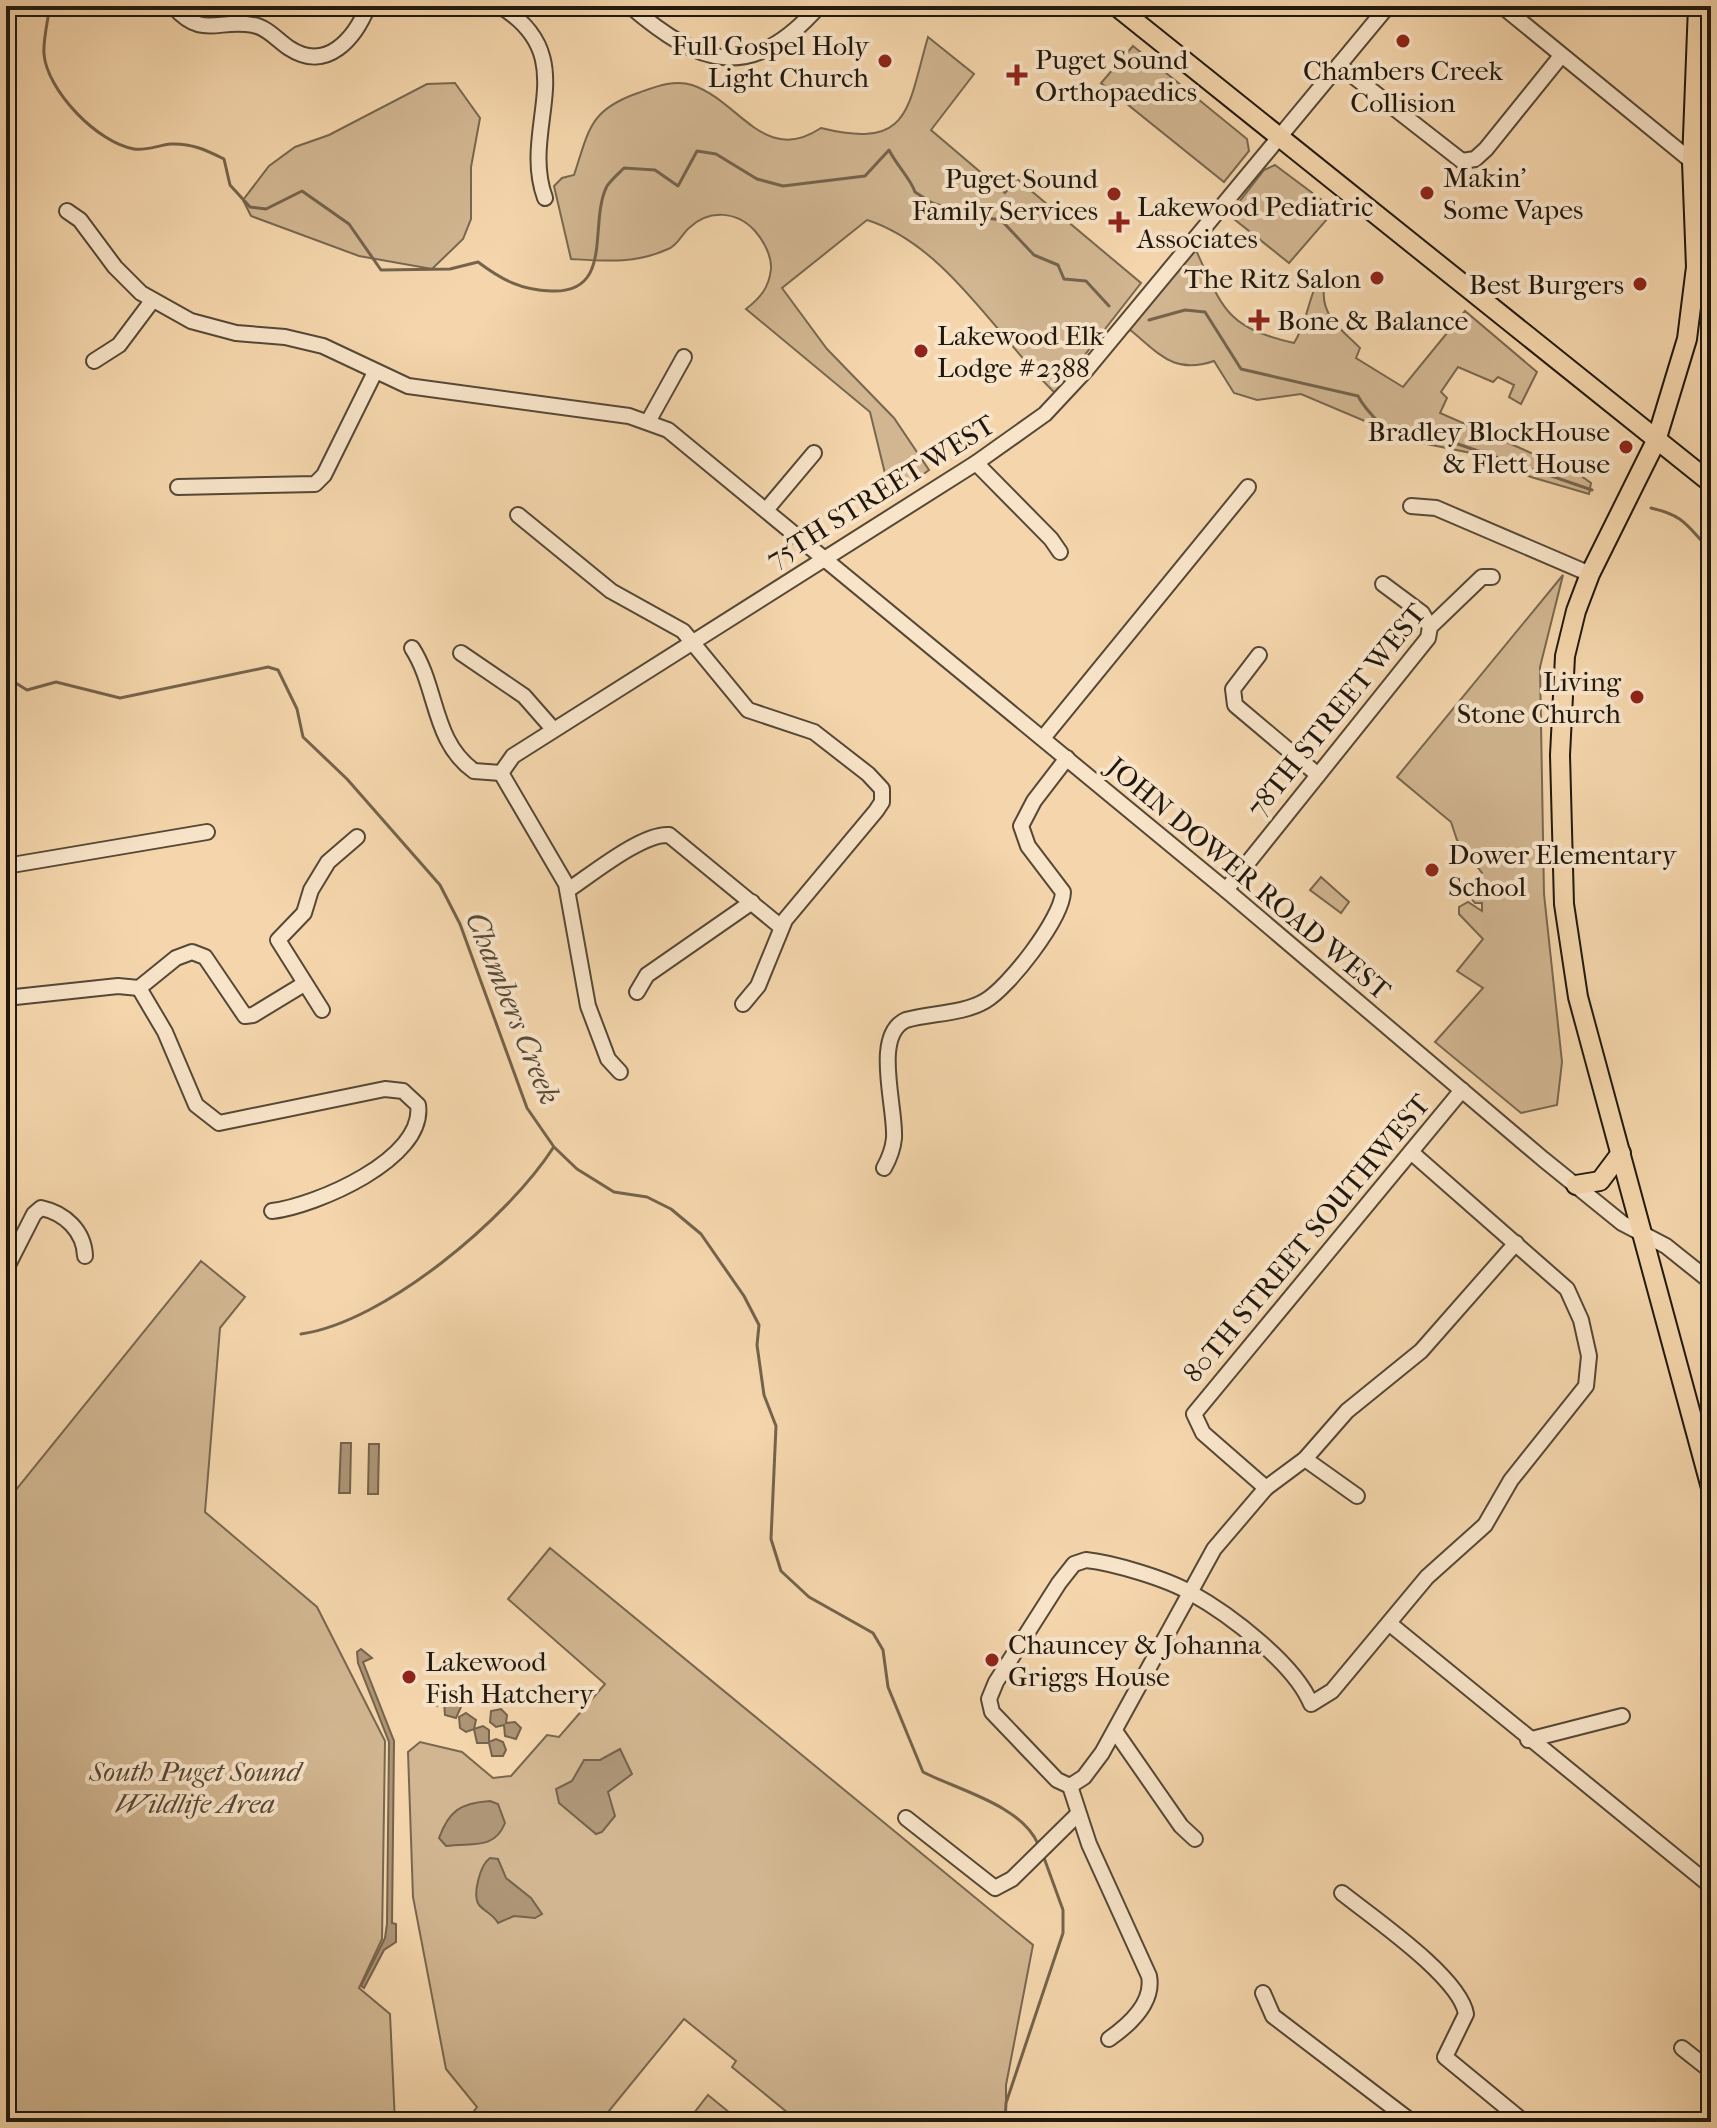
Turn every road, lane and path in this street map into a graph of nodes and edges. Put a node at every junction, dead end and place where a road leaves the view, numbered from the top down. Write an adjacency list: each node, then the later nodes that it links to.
1 (173, 6): 2 (street)
2 (368, 6)
3 (500, 6): 15 (street)
4 (630, 6): 5 (street)
5 (819, 6)
6 (1116, 6): 12 (main road)
7 (1388, 6): 11 (street, 75TH STREET WEST)
8 (1502, 6): 10 (street)
9 (1698, 6): 13 (main road)
10 (1561, 56): 11 (street); 13 (street)
11 (1339, 65): 12 (street, 75TH STREET WEST)
12 (1277, 137): 22 (main road); 24 (street, 75TH STREET WEST)
13 (1692, 162): 14 (street); 22 (main road)
14 (1711, 177)
15 (545, 198)
16 (67, 211): 17 (street)
17 (152, 301): 19 (street); 20 (street)
18 (684, 357): 21 (street)
19 (94, 361)
20 (375, 372): 21 (street); 26 (street)
21 (649, 420): 29 (street, JOHN DOWER ROAD WEST)
22 (1656, 441): 25 (main road); 33 (main road)
23 (814, 453): 29 (street)
24 (976, 463): 31 (street); 32 (street, 75TH STREET WEST)
25 (1711, 483)
26 (178, 487)
27 (1248, 487): 42 (street)
28 (1411, 506): 33 (street)
29 (766, 510): 32 (street, JOHN DOWER ROAD WEST)
30 (518, 515): 37 (street)
31 (1060, 552)
32 (822, 558): 37 (street, 75TH STREET WEST); 42 (street, JOHN DOWER ROAD WEST)
33 (1590, 574): 62 (main road)
34 (1383, 584): 36 (street)
35 (1459, 603): 36 (street, 78TH STREET WEST)
36 (1430, 627): 45 (street, 78TH STREET WEST)
37 (692, 641): 41 (street, 75TH STREET WEST); 52 (street)
38 (412, 648): 44 (street)
39 (461, 653): 41 (street)
40 (1259, 655): 45 (street)
41 (553, 729): 44 (street, 75TH STREET WEST)
42 (1043, 738): 43 (street, JOHN DOWER ROAD WEST)
43 (1067, 758): 50 (street, JOHN DOWER ROAD WEST); 63 (street)
44 (501, 773): 49 (street)
45 (1318, 775): 50 (street, 78TH STREET WEST)
46 (207, 832): 48 (street)
47 (357, 837): 53 (street)
48 (6, 866)
49 (568, 890): 51 (street); 59 (street)
50 (1226, 890): 60 (street, JOHN DOWER ROAD WEST)
51 (752, 902): 52 (street); 55 (street)
52 (781, 927): 57 (street)
53 (304, 984): 54 (street); 58 (street)
54 (139, 988): 56 (street); 65 (street)
55 (637, 992)
56 (6, 998)
57 (743, 1004)
58 (322, 1010)
59 (618, 1068)
60 (1462, 1090): 61 (street, 80TH STREET SOUTHWEST); 64 (street, JOHN DOWER ROAD WEST)
61 (1411, 1152): 67 (street); 72 (street, 80TH STREET SOUTHWEST)
62 (1621, 1153): 64 (main road); 66 (main road)
63 (884, 1168)
64 (1576, 1185): 66 (street, JOHN DOWER ROAD WEST)
65 (272, 1211)
66 (1644, 1235): 70 (street, JOHN DOWER ROAD WEST); 73 (main road)
67 (1516, 1243): 71 (street); 76 (street)
68 (85, 1256): 69 (street)
69 (6, 1269)
70 (1711, 1282)
71 (1305, 1459): 72 (street); 74 (street)
72 (1266, 1488): 75 (street)
73 (1711, 1488)
74 (1357, 1496)
75 (1191, 1592): 76 (street); 78 (street); 80 (street)
76 (1390, 1624): 79 (street)
77 (1622, 1716): 79 (street)
78 (1115, 1731): 80 (street); 83 (street)
79 (1528, 1740): 84 (street)
80 (1070, 1786): 81 (street)
81 (1078, 1814): 82 (street); 87 (street)
82 (906, 1818)
83 (1195, 1839)
84 (1711, 1886)
85 (1342, 1893): 91 (street)
86 (1263, 1993): 90 (street)
87 (1109, 2039)
88 (1682, 2048): 89 (street)
89 (1711, 2071)
90 (1412, 2122)
91 (1524, 2122)

